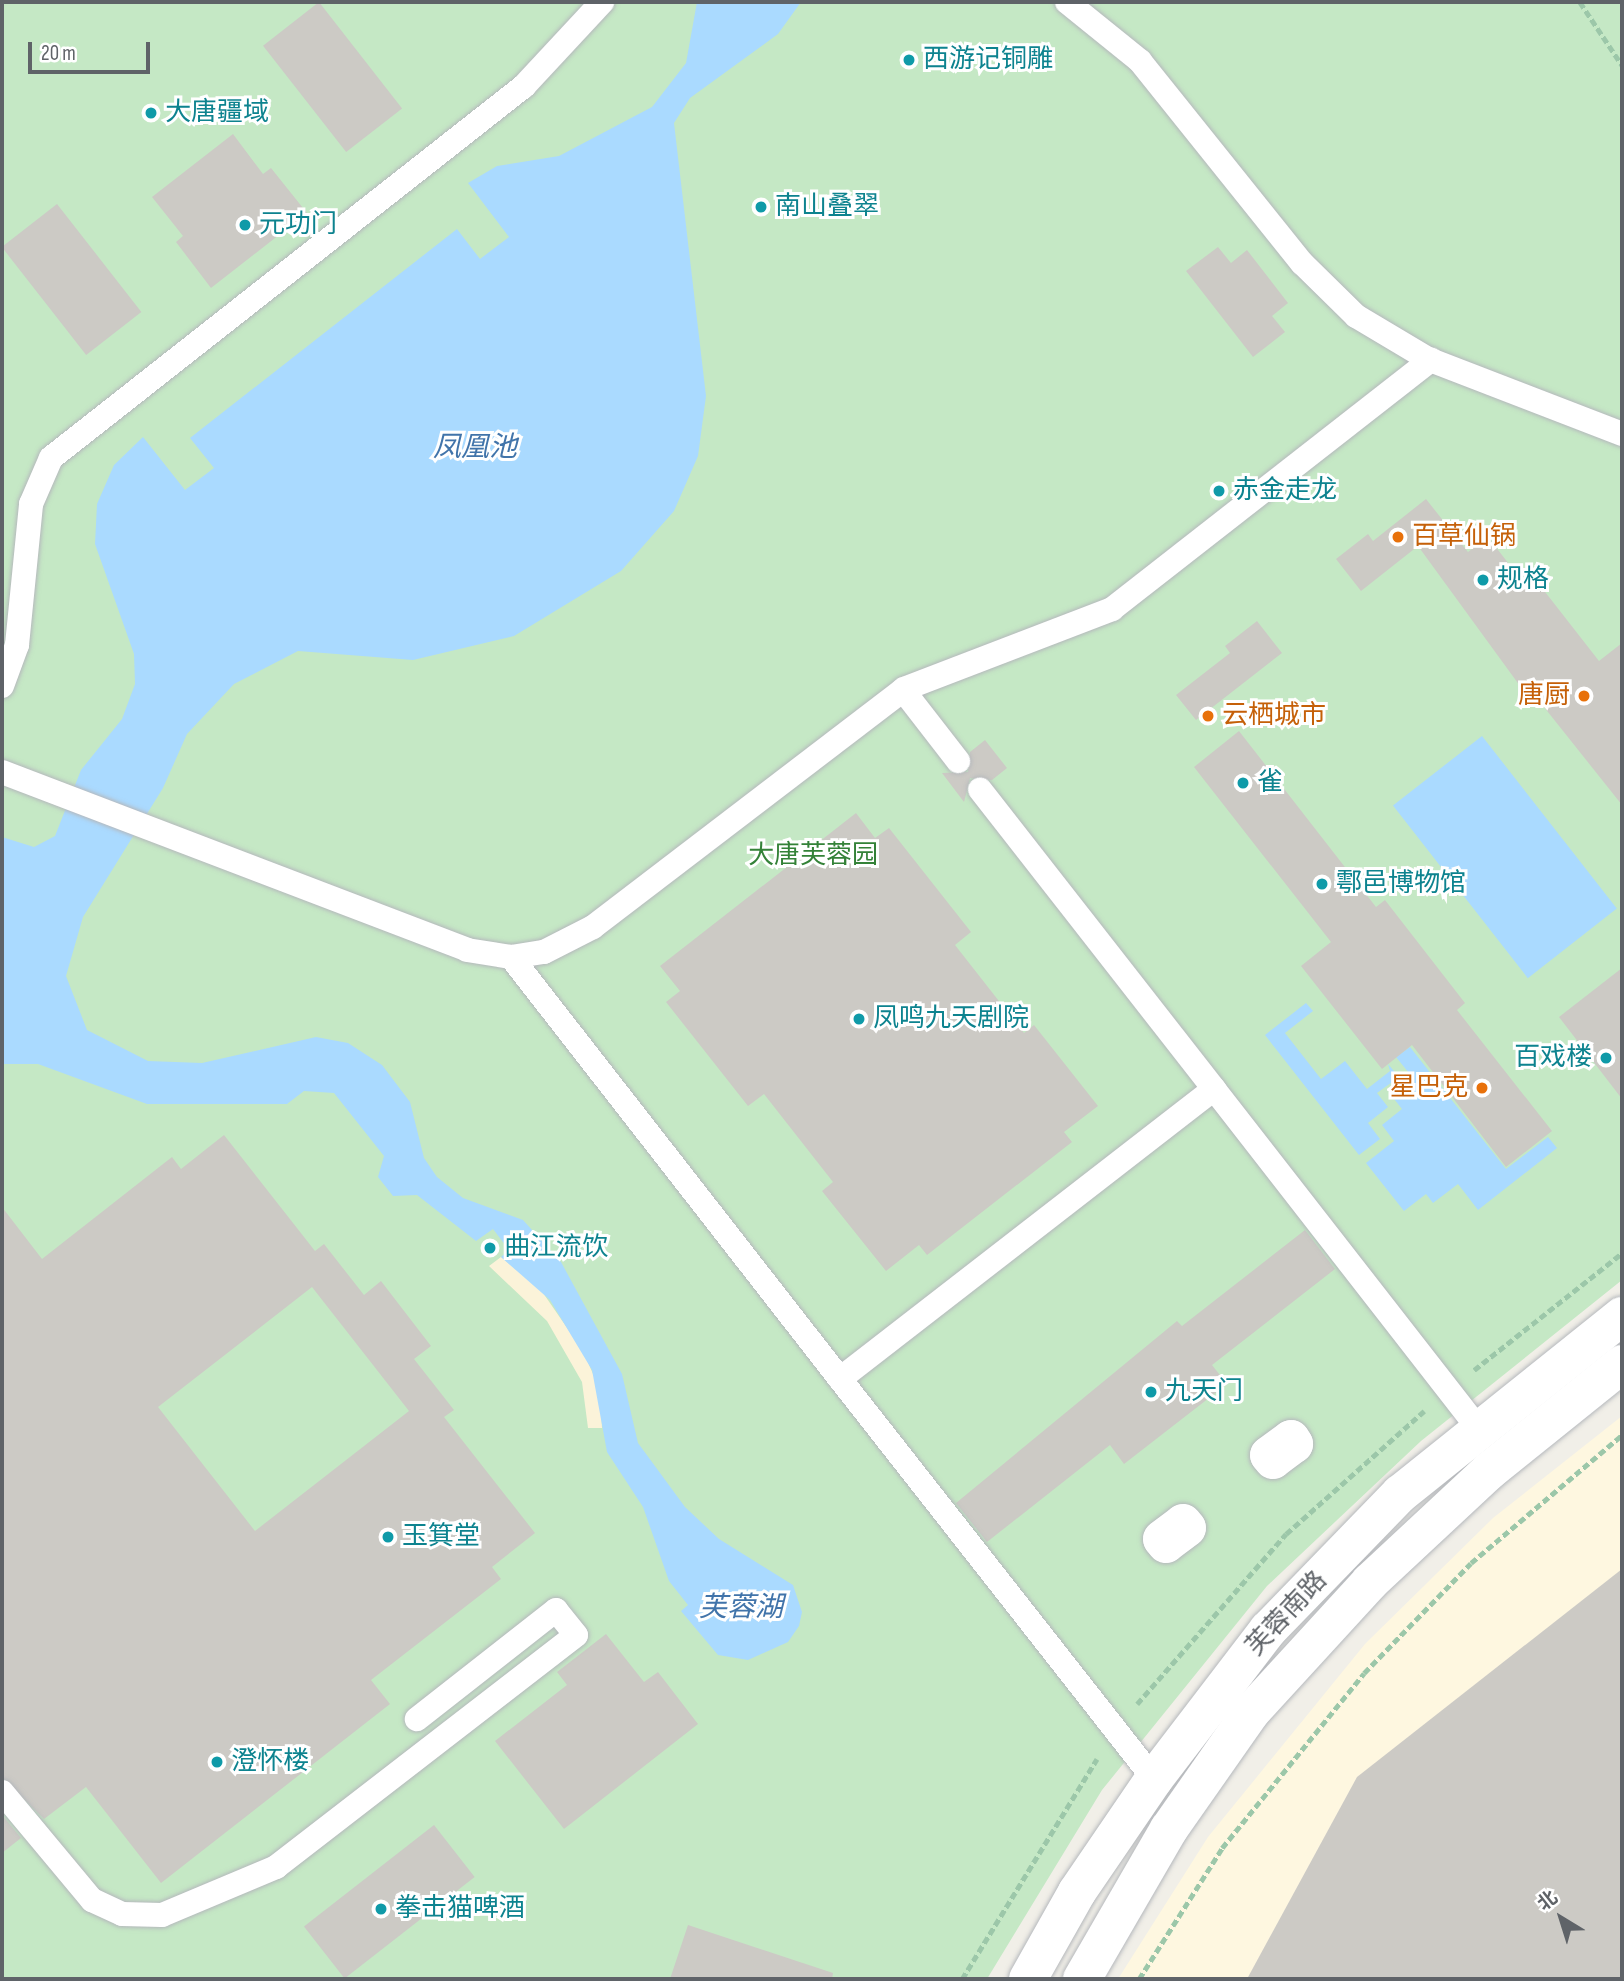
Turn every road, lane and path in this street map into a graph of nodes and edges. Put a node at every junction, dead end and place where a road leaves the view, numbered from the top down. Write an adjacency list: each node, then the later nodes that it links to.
1 (602, 2): 7 (lane)
2 (1067, 2): 5 (lane)
3 (1580, 2): 4 (path)
4 (1622, 65)
5 (1431, 360): 6 (lane); 8 (lane)
6 (1622, 434)
7 (2, 686)
8 (903, 690): 9 (lane); 12 (lane)
9 (958, 761)
10 (2, 772): 12 (lane)
11 (980, 789): 13 (lane)
12 (512, 957): 16 (lane)
13 (1214, 1089): 16 (lane); 17 (lane)
14 (1622, 1316): 17 (main road, 芙蓉南路)
15 (1622, 1364): 23 (main road, 芙蓉南路)
16 (841, 1379): 20 (lane)
17 (1477, 1427): 20 (main road, 芙蓉南路)
18 (1622, 1435): 24 (path)
19 (417, 1719): 21 (lane)
20 (1154, 1779): 22 (main road, 芙蓉南路)
21 (2, 1792)
22 (1028, 1979)
23 (1082, 1979)
24 (1139, 1979)

